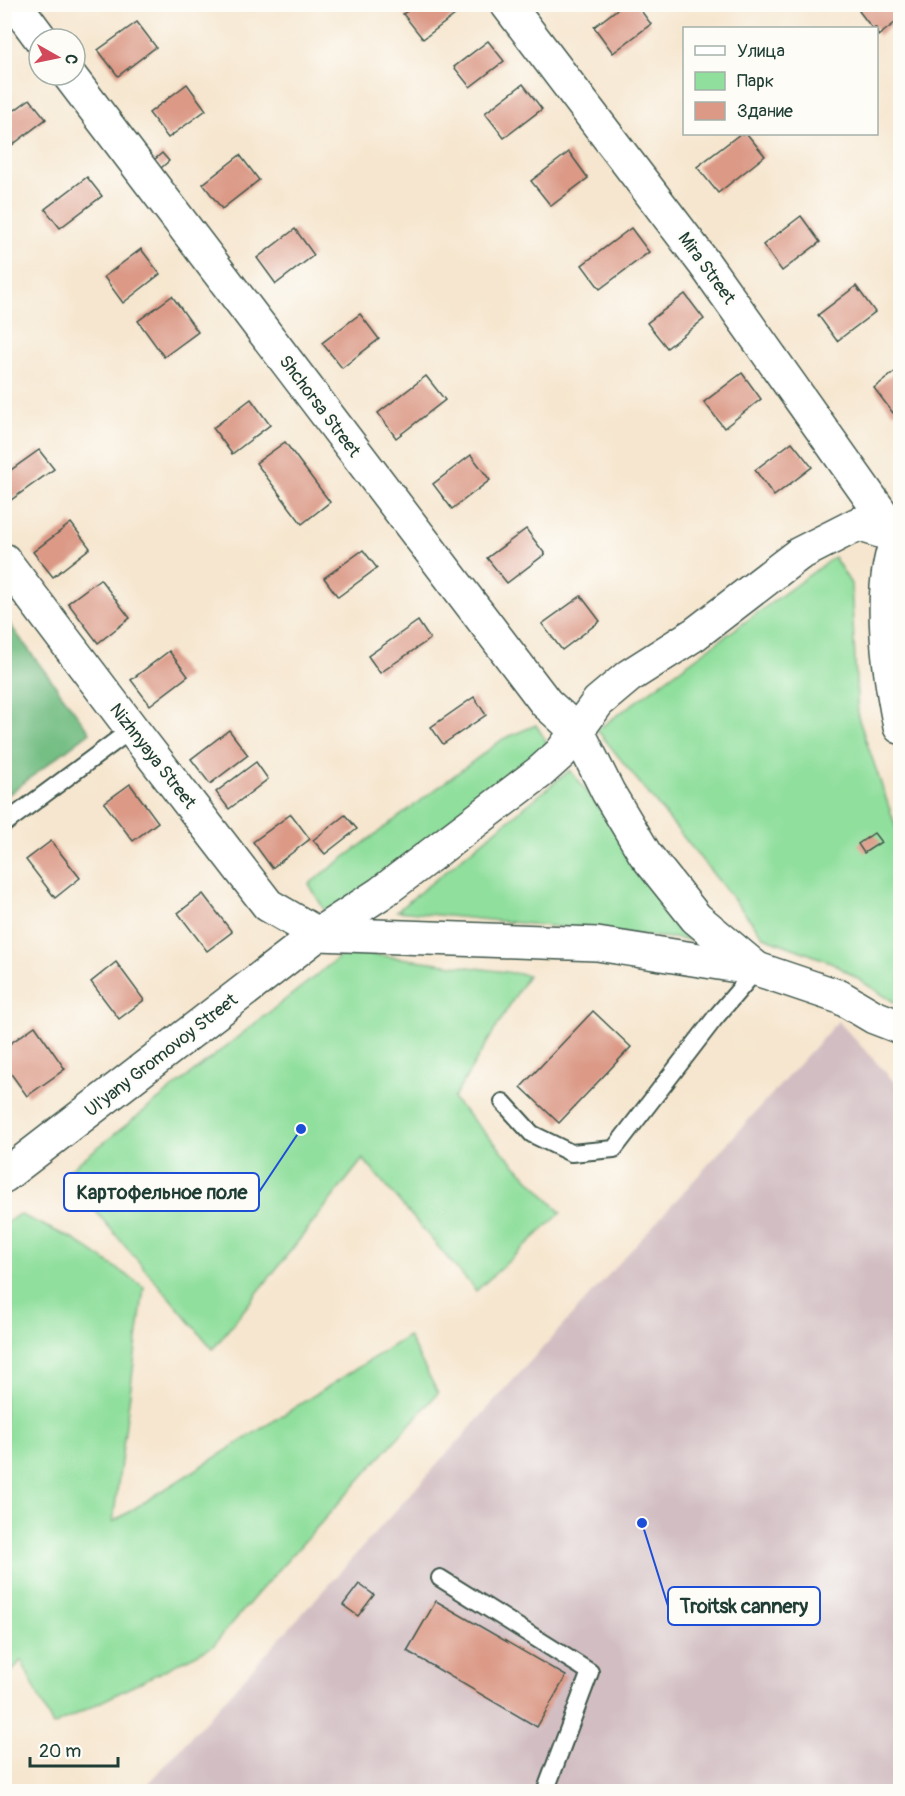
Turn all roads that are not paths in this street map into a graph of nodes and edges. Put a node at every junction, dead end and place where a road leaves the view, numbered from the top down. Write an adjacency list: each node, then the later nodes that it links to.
1 (15, 4): 3 (street)
2 (507, 4): 5 (street, Mira Street)
3 (32, 27)
4 (78, 87): 9 (street, Shchorsa Street)
5 (899, 535): 7 (street); 9 (street, Ul'yany Gromovoy Street)
6 (4, 560): 8 (street, Nizhnyaya Street)
7 (900, 727)
8 (132, 729): 10 (lane); 11 (street, Nizhnyaya Street)
9 (578, 732): 11 (street, Ul'yany Gromovoy Street); 12 (street)
10 (4, 824)
11 (318, 934): 12 (street); 15 (street, Ul'yany Gromovoy Street)
12 (757, 969): 13 (street); 14 (lane)
13 (900, 1027)
14 (503, 1102)
15 (4, 1176)
16 (440, 1578): 17 (lane)
17 (545, 1791)

